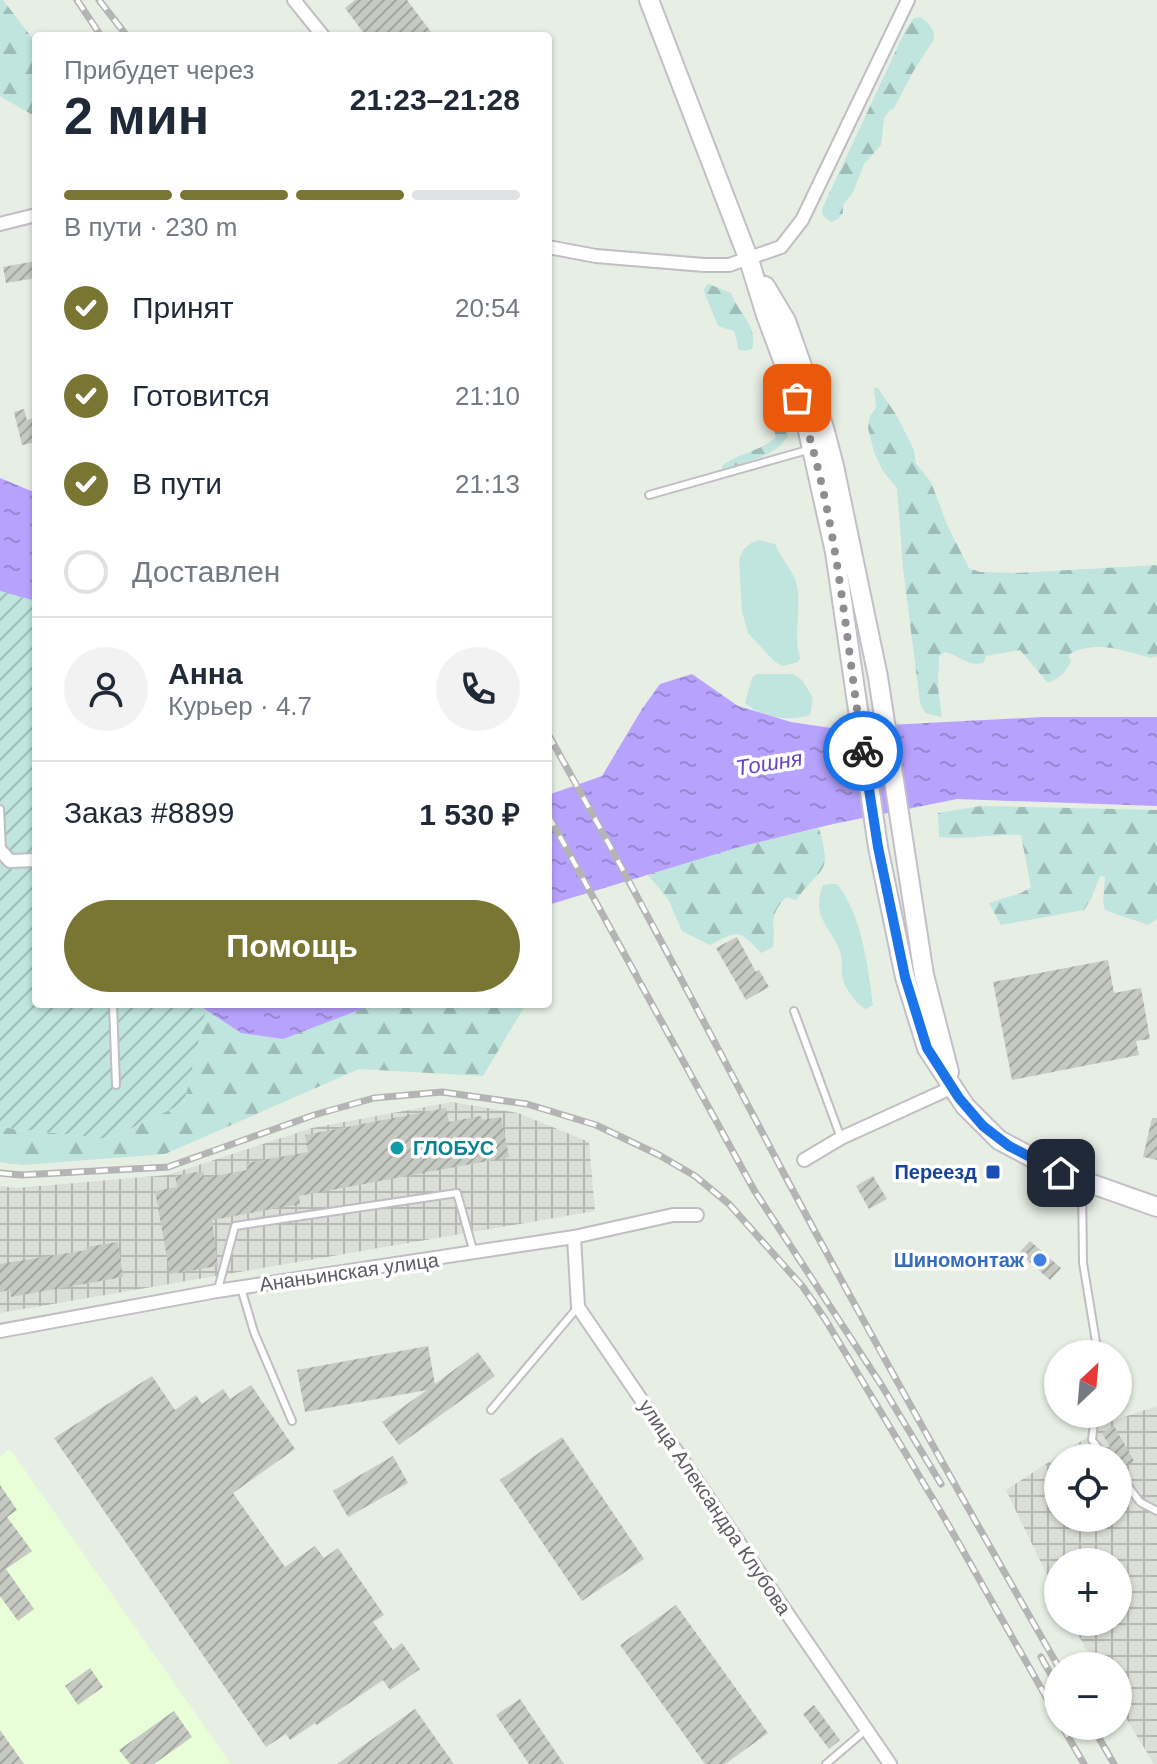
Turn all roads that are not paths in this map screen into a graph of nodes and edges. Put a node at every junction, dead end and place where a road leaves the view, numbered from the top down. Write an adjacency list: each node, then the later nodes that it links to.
1 (294, 0): 4 (street)
2 (649, 0): 8 (main road)
3 (908, 0): 8 (street)
4 (320, 32)
5 (32, 216): 6 (street)
6 (0, 224)
7 (552, 248): 8 (street)
8 (749, 260): 9 (main road); 17 (main road)
9 (813, 449): 10 (lane); 17 (main road)
10 (649, 495)
11 (0, 809): 12 (lane)
12 (1, 850): 13 (street)
13 (32, 860)
14 (113, 1008): 16 (lane)
15 (794, 1011): 18 (lane)
16 (116, 1085)
17 (953, 1087): 18 (street); 20 (main road)
18 (841, 1138): 19 (street)
19 (804, 1160)
20 (1082, 1181): 21 (main road); 29 (lane)
21 (1157, 1207)
22 (697, 1215): 23 (street, Ананьинская улица)
23 (574, 1237): 24 (street, Ананьинская улица); 27 (street)
24 (474, 1253): 25 (street, Ананьинская улица); 26 (lane)
25 (241, 1288): 26 (street, Ананьинская улица); 31 (lane)
26 (217, 1291): 28 (street, Ананьинская улица)
27 (578, 1307): 30 (lane); 34 (street, улица Александра Клубова)
28 (0, 1331)
29 (1097, 1340)
30 (491, 1410)
31 (292, 1421)
32 (1132, 1491): 33 (lane)
33 (1157, 1511)
34 (867, 1729): 35 (lane); 36 (street, улица Александра Клубова)
35 (826, 1764)
36 (890, 1764)

